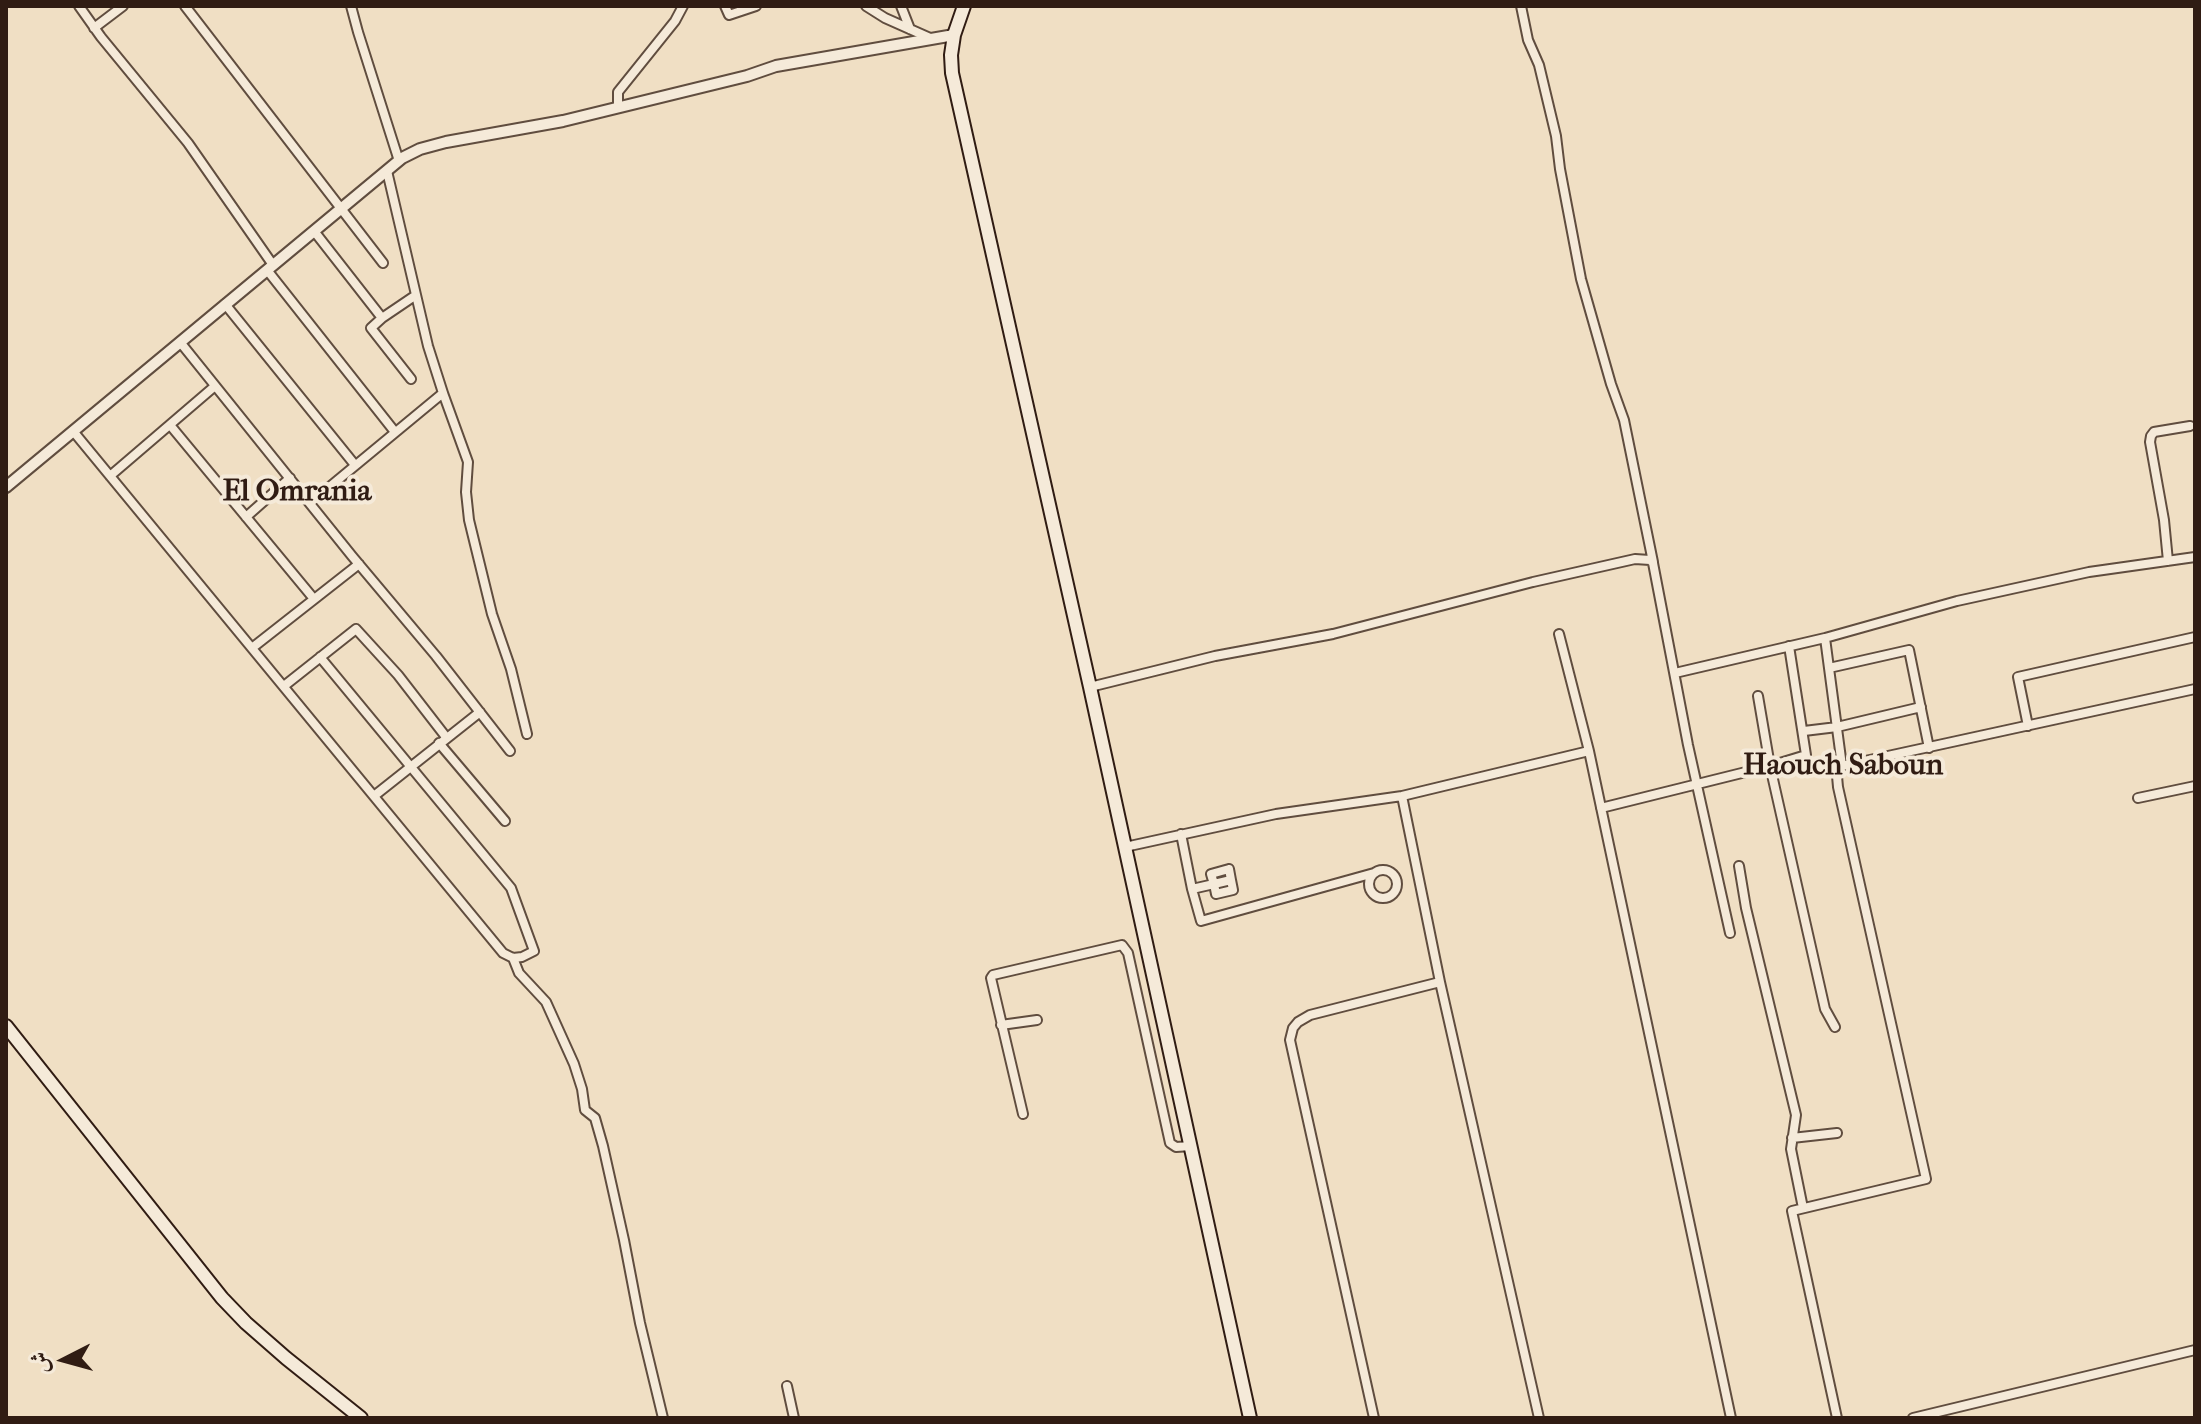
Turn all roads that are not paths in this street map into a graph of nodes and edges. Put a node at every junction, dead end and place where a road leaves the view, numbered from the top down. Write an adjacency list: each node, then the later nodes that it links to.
1 (79, 6): 12 (street)
2 (123, 6): 12 (street)
3 (185, 6): 19 (street)
4 (351, 6): 17 (street)
5 (683, 6): 16 (street)
6 (725, 6): 7 (street)
7 (756, 6)
8 (866, 6): 13 (street)
9 (901, 6): 13 (street)
10 (964, 6): 14 (main road)
11 (1521, 6): 42 (street)
12 (94, 28): 22 (street)
13 (910, 29): 15 (street)
14 (954, 35): 15 (street); 54 (main road)
15 (930, 38): 16 (street)
16 (618, 107): 17 (street)
17 (399, 161): 18 (street)
18 (387, 171): 19 (street); 23 (street)
19 (341, 209): 20 (street); 21 (street)
20 (314, 231): 22 (street); 25 (street)
21 (383, 263)
22 (270, 268): 24 (street); 33 (street)
23 (416, 295): 25 (street); 29 (street)
24 (225, 304): 26 (street); 34 (street)
25 (382, 318): 27 (street)
26 (180, 342): 28 (street); 32 (street)
27 (411, 379)
28 (215, 386): 30 (street); 36 (street)
29 (443, 393): 33 (street); 62 (street)
30 (170, 425): 35 (street); 39 (street)
31 (2190, 426): 41 (street)
32 (73, 431): 35 (street); 37 (street)
33 (395, 432): 34 (street)
34 (355, 465): 38 (street)
35 (110, 476): 49 (street)
36 (290, 478): 38 (street); 39 (street)
37 (6, 487)
38 (310, 503): 43 (street)
39 (246, 517): 44 (street)
40 (2195, 557): 41 (street)
41 (2168, 561): 47 (street)
42 (1653, 563): 52 (street); 54 (street)
43 (359, 564): 44 (street); 58 (street)
44 (314, 599): 49 (street)
45 (1559, 634): 66 (street)
46 (2195, 637): 59 (street)
47 (1825, 638): 48 (street); 51 (street)
48 (1789, 646): 52 (street); 61 (street)
49 (252, 648): 53 (street)
50 (320, 657): 53 (street); 63 (street); 69 (street)
51 (1829, 668): 57 (street); 60 (street)
52 (1675, 673): 70 (street)
53 (284, 686): 72 (street)
54 (1090, 687): 78 (main road)
55 (2195, 689): 59 (street)
56 (1758, 696): 67 (street)
57 (1921, 707): 60 (street); 64 (street)
58 (480, 712): 63 (street); 65 (street)
59 (2028, 726): 64 (street)
60 (1837, 727): 61 (street); 68 (street)
61 (1804, 731): 67 (street)
62 (527, 734)
63 (443, 740): 69 (street); 76 (street)
64 (1929, 748): 68 (street)
65 (510, 751)
66 (1589, 751): 73 (street); 75 (street)
67 (1770, 766): 70 (street); 89 (street)
68 (1842, 766): 94 (street)
69 (411, 767): 72 (street); 84 (street)
70 (1697, 784): 75 (street); 83 (street)
71 (2195, 786): 74 (street)
72 (374, 796): 84 (street)
73 (1402, 796): 77 (street); 85 (street)
74 (2138, 798)
75 (1601, 808): 104 (street)
76 (505, 821)
77 (1181, 834): 78 (street); 82 (street)
78 (1125, 847): 93 (main road)
79 (1739, 866): 92 (street)
80 (1374, 873): 82 (street)
81 (1214, 884): 81 (street); 82 (street)
82 (1192, 889)
83 (1730, 933)
84 (513, 958): 99 (street)
85 (1440, 982): 97 (street); 103 (street)
86 (1037, 1020): 87 (street)
87 (1001, 1025): 90 (street); 93 (street)
88 (6, 1026): 98 (main road)
89 (1835, 1027)
90 (1023, 1114)
91 (1837, 1133): 92 (street)
92 (1792, 1138): 94 (street)
93 (1191, 1146): 101 (main road)
94 (1803, 1208): 105 (street)
95 (2195, 1350): 106 (street)
96 (787, 1386): 100 (street)
97 (1374, 1417): 102 (street)
98 (361, 1418)
99 (663, 1418)
100 (794, 1418)
101 (1250, 1418)
102 (1361, 1418)
103 (1539, 1418)
104 (1731, 1418)
105 (1837, 1418)
106 (1913, 1418)

